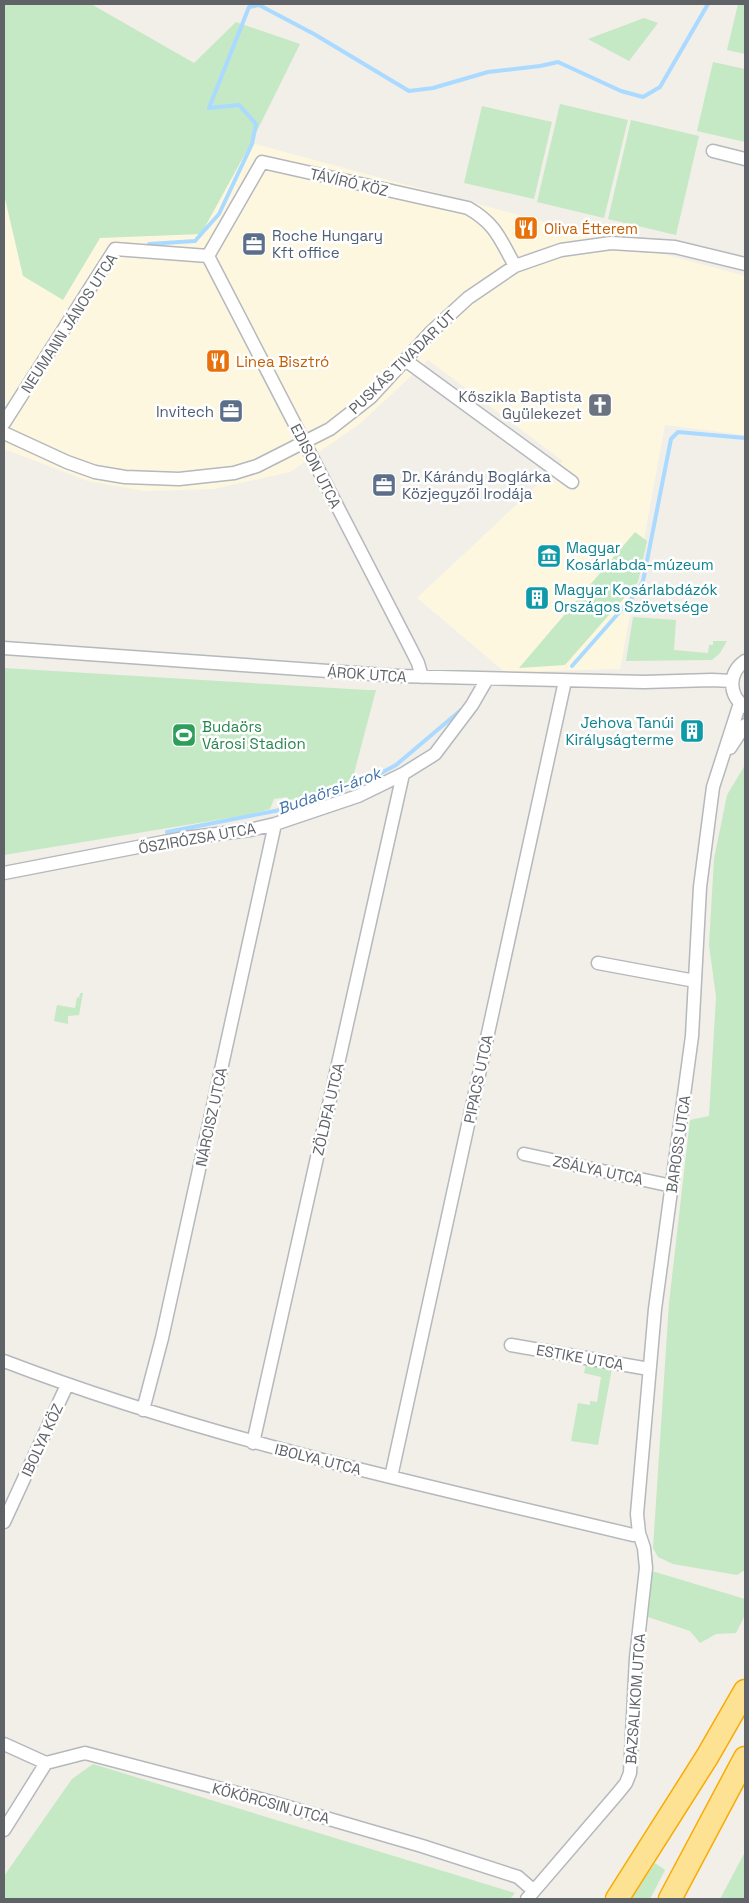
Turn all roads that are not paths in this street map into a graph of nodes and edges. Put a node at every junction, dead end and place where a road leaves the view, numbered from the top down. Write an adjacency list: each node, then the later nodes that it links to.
1 (713, 151): 2 (street)
2 (745, 159)
3 (208, 256): 5 (street, TÁVÍRÓ KÖZ); 7 (street, NEUMANN JÁNOS UTCA); 9 (street, EDISON UTCA)
4 (745, 264): 5 (street, PUSKÁS TIVADAR ÚT)
5 (516, 266): 6 (street, PUSKÁS TIVADAR ÚT)
6 (405, 360): 9 (street, PUSKÁS TIVADAR ÚT); 10 (street)
7 (4, 423)
8 (4, 433): 9 (street, PUSKÁS TIVADAR ÚT)
9 (304, 444): 13 (street, EDISON UTCA)
10 (572, 482)
11 (4, 648): 13 (street, ÁROK UTCA)
12 (745, 661): 16 (street)
13 (422, 677): 14 (street, ÁROK UTCA)
14 (488, 679): 15 (street, ÁROK UTCA); 20 (street, ŐSZIRÓZSA UTCA)
15 (565, 680): 16 (street, ÁROK UTCA); 33 (street, PIPACS UTCA)
16 (732, 681): 17 (street)
17 (743, 705): 19 (street, BAROSS UTCA)
18 (745, 725): 19 (street, BAROSS UTCA)
19 (724, 756): 24 (street, BAROSS UTCA)
20 (403, 774): 21 (street, ŐSZIRÓZSA UTCA); 32 (street, ZÖLDFA UTCA)
21 (275, 824): 22 (street, ŐSZIRÓZSA UTCA); 31 (street, NÁRCISZ UTCA)
22 (4, 873)
23 (598, 963): 24 (street)
24 (695, 981): 26 (street, BAROSS UTCA)
25 (524, 1154): 26 (street, ZSÁLYA UTCA)
26 (672, 1186): 29 (street, BAROSS UTCA)
27 (511, 1345): 29 (street, ESTIKE UTCA)
28 (4, 1361): 30 (street, IBOLYA UTCA)
29 (649, 1369): 35 (street, BAROSS UTCA)
30 (67, 1385): 31 (street, IBOLYA UTCA); 34 (street, IBOLYA KÖZ)
31 (143, 1410): 32 (street, IBOLYA UTCA)
32 (253, 1443): 33 (street, IBOLYA UTCA)
33 (391, 1477): 35 (street, IBOLYA UTCA)
34 (4, 1522)
35 (639, 1533): 41 (street, BAZSALIKOM UTCA)
36 (745, 1691): 42 (highway)
37 (4, 1744): 39 (street)
38 (745, 1758): 43 (highway)
39 (46, 1763): 40 (street); 41 (street, KÖKÖRCSIN UTCA)
40 (4, 1830)
41 (531, 1895)
42 (617, 1899)
43 (670, 1899)

